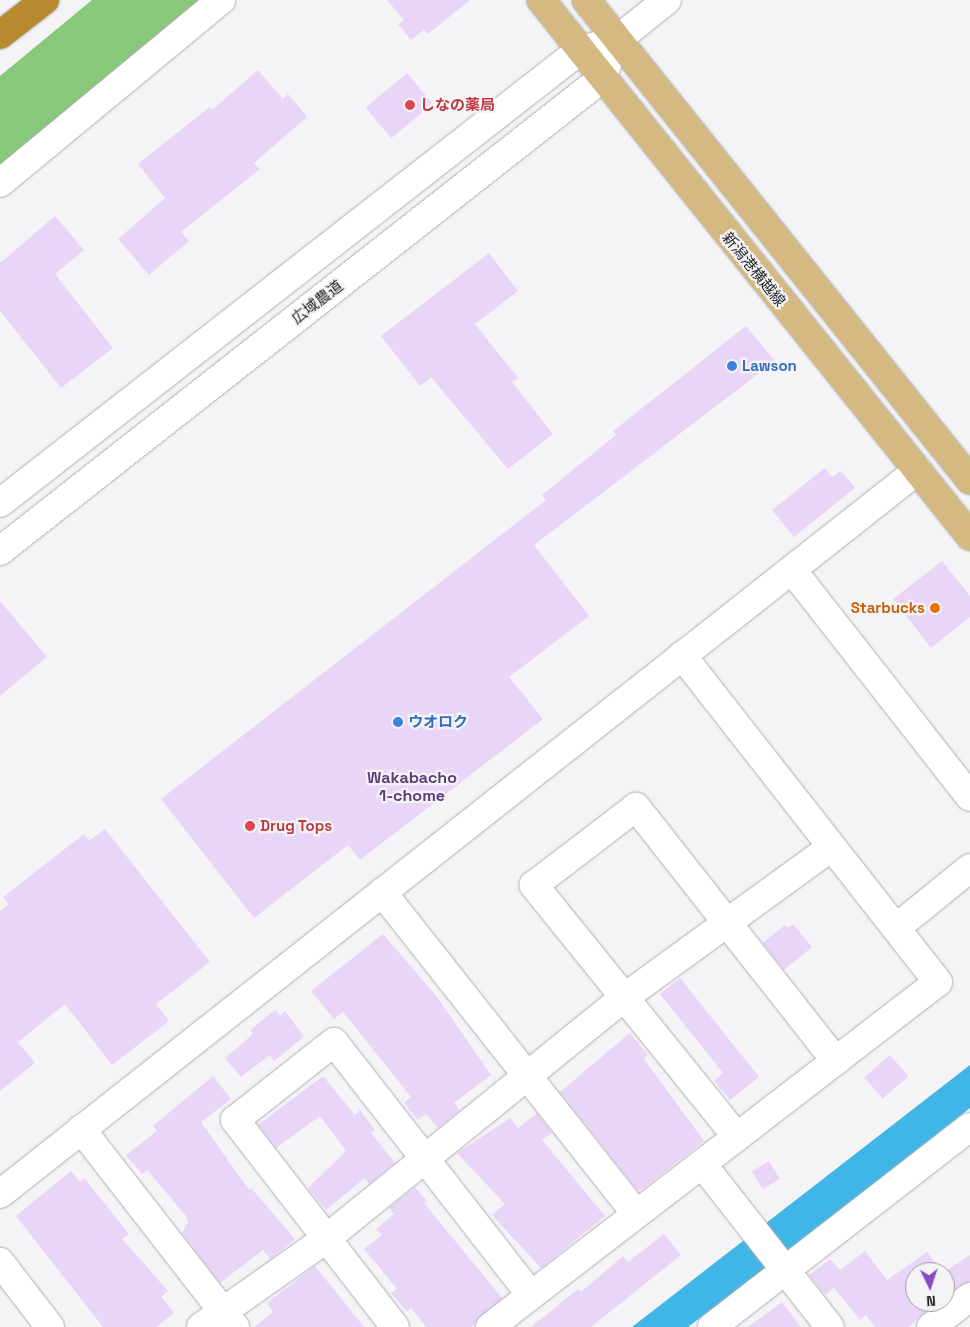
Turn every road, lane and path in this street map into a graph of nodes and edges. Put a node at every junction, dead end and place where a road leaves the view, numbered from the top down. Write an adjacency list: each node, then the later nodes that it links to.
1 (45, 0): 6 (highway)
2 (222, 0): 10 (street)
3 (541, 0): 8 (main road, 新潟港横越線)
4 (586, 0): 7 (main road)
5 (667, 0): 7 (street, 広域農道)
6 (0, 35)
7 (617, 40): 8 (street, 広域農道); 9 (street, 広域農道); 12 (main road)
8 (579, 51): 9 (main road, 新潟港横越線); 13 (street, 広域農道)
9 (601, 79): 11 (main road, 新潟港横越線); 15 (street, 広域農道)
10 (0, 183)
11 (918, 470): 14 (main road, 新潟港横越線); 16 (street)
12 (970, 480)
13 (0, 503)
14 (970, 536)
15 (0, 551)
16 (792, 570): 17 (street); 18 (street)
17 (682, 656): 19 (street); 21 (street)
18 (970, 797)
19 (830, 848): 22 (street); 23 (street)
20 (970, 868): 23 (street)
21 (382, 892): 26 (street); 28 (street)
22 (730, 922): 24 (street); 24 (street); 25 (street)
23 (896, 928): 25 (street)
24 (625, 996): 26 (street); 29 (street)
25 (836, 1060): 29 (street)
26 (526, 1074): 30 (street); 33 (street)
27 (970, 1127): 36 (street)
28 (81, 1129): 32 (street); 39 (street)
29 (737, 1137): 31 (street)
30 (426, 1157): 34 (street); 34 (street); 37 (street)
31 (702, 1164): 33 (street); 36 (street)
32 (0, 1194)
33 (636, 1214): 37 (street)
34 (327, 1238): 39 (street); 42 (street)
35 (0, 1262): 40 (street)
36 (787, 1269): 44 (street); 45 (street)
37 (531, 1295): 43 (street)
38 (970, 1297): 46 (street)
39 (229, 1319): 41 (street)
40 (50, 1327)
41 (201, 1327)
42 (395, 1327)
43 (490, 1327)
44 (712, 1327)
45 (830, 1327)
46 (931, 1327)

